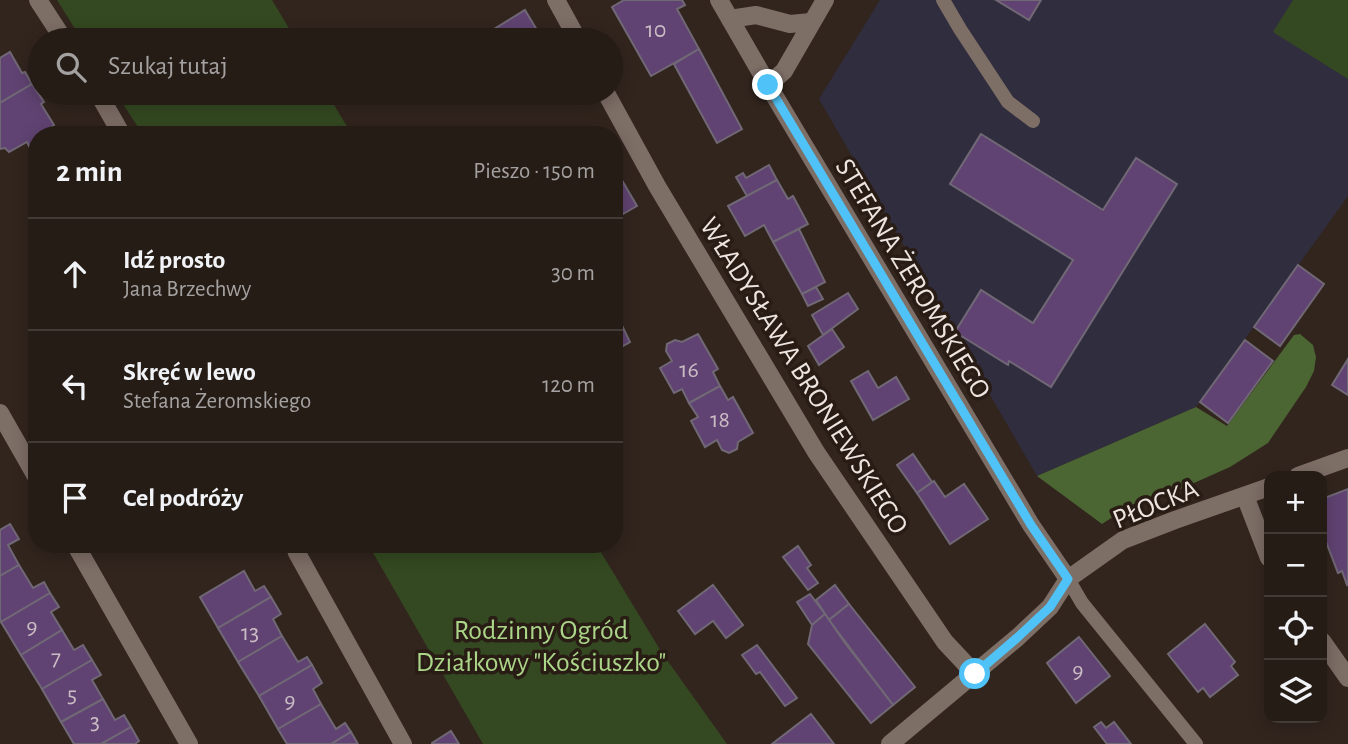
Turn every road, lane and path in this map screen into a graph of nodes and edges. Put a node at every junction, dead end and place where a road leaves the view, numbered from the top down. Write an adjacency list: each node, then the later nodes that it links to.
1 (38, 0): 8 (street)
2 (556, 0): 9 (street)
3 (719, 0): 6 (street, STEFANA ŻEROMSKIEGO)
4 (825, 0): 7 (street)
5 (943, 0): 13 (lane)
6 (730, 19): 7 (street); 10 (street, STEFANA ŻEROMSKIEGO)
7 (811, 22): 10 (street)
8 (56, 28)
9 (571, 28)
10 (768, 85): 24 (street, STEFANA ŻEROMSKIEGO)
11 (105, 105): 14 (street)
12 (613, 105): 26 (street, WŁADYSŁAWA BRONIEWSKIEGO)
13 (1033, 121)
14 (117, 126)
15 (0, 413): 17 (street)
16 (1348, 458): 18 (street)
17 (28, 462)
18 (1312, 471)
19 (1264, 489): 20 (street, PŁOCKA)
20 (1245, 496): 21 (street); 24 (street, PŁOCKA)
21 (1264, 545)
22 (80, 553): 28 (street)
23 (297, 553): 29 (street)
24 (1068, 579): 26 (street); 31 (lane)
25 (1327, 648): 27 (street)
26 (975, 674): 30 (street)
27 (1348, 678)
28 (189, 744)
29 (403, 744)
30 (890, 744)
31 (1196, 744)

